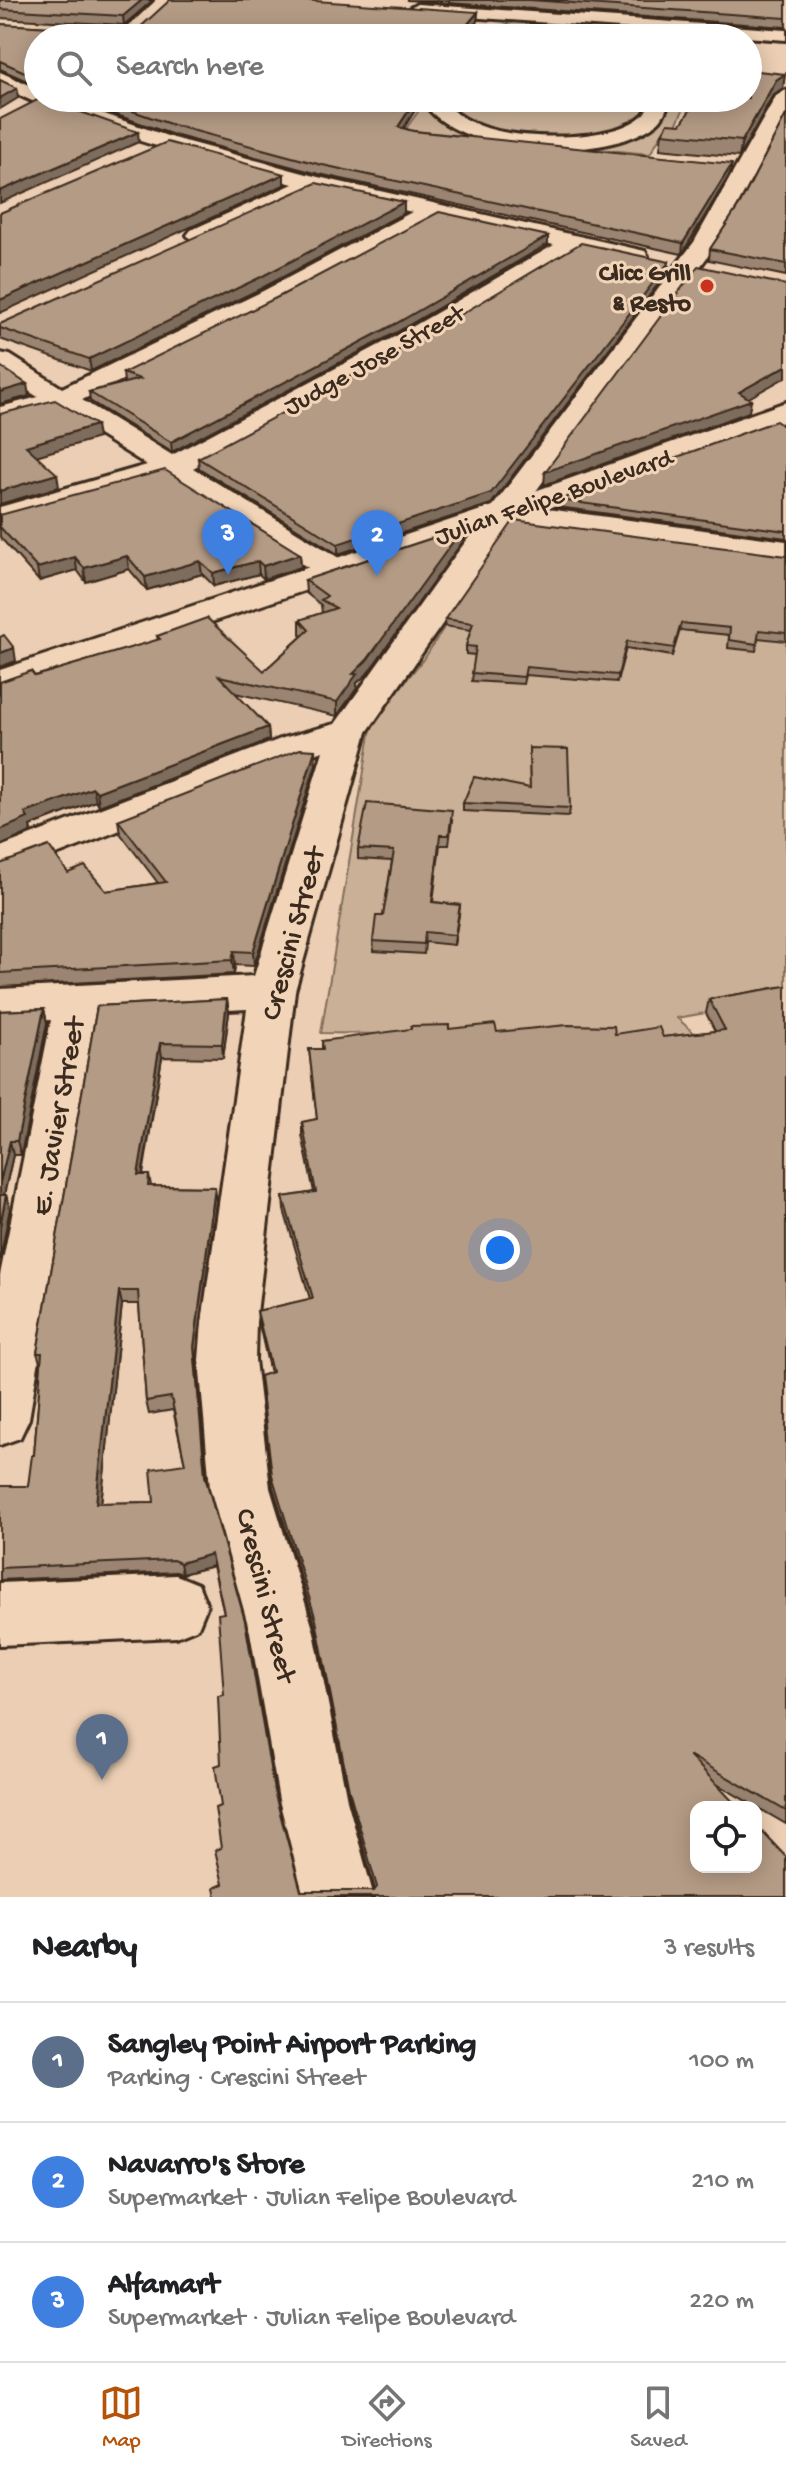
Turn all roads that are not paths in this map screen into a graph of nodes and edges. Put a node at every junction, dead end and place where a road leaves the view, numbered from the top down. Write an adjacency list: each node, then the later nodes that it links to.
1 (589, 0): 5 (street)
2 (151, 4): 6 (street); 7 (street)
3 (454, 7): 4 (street); 8 (street)
4 (404, 8)
5 (577, 20): 9 (street); 10 (street)
6 (121, 24)
7 (136, 24)
8 (516, 24)
9 (541, 24)
10 (618, 24)
11 (786, 35): 12 (street)
12 (762, 36)
13 (762, 45): 14 (street)
14 (786, 56)
15 (0, 78): 16 (street)
16 (24, 90)
17 (786, 96): 23 (street, Crescini Street)
18 (24, 107): 22 (street)
19 (79, 112): 25 (street)
20 (441, 112): 21 (street)
21 (654, 112)
22 (13, 113)
23 (779, 123): 29 (street, Crescini Street)
24 (428, 134): 27 (street)
25 (166, 142): 26 (street); 30 (street)
26 (138, 154)
27 (630, 154)
28 (720, 164): 29 (street)
29 (749, 167): 34 (street, Crescini Street)
30 (314, 183): 31 (street); 33 (street)
31 (434, 210): 32 (street); 37 (street)
32 (573, 243): 34 (street); 40 (street, Judge Jose Street)
33 (171, 248)
34 (687, 268): 35 (street); 41 (street, Crescini Street)
35 (716, 273)
36 (0, 361): 37 (street)
37 (61, 399): 39 (street); 40 (street)
38 (786, 411): 41 (street, Julian Felipe Boulevard)
39 (0, 416)
40 (171, 468): 42 (street, Judge Jose Street); 44 (street)
41 (504, 513): 43 (street); 44 (street, Julian Felipe Boulevard); 46 (street, Crescini Street)
42 (0, 517)
43 (786, 551)
44 (335, 570): 45 (street, Julian Felipe Boulevard)
45 (0, 682)
46 (348, 732): 47 (street); 48 (street, Crescini Street)
47 (0, 863)
48 (272, 991): 49 (street); 54 (street, Crescini Street)
49 (77, 1002): 50 (street); 51 (street, E. Javier Street)
50 (0, 1006)
51 (0, 1419)
52 (176, 1606): 53 (street)
53 (0, 1614)
54 (339, 1897)

